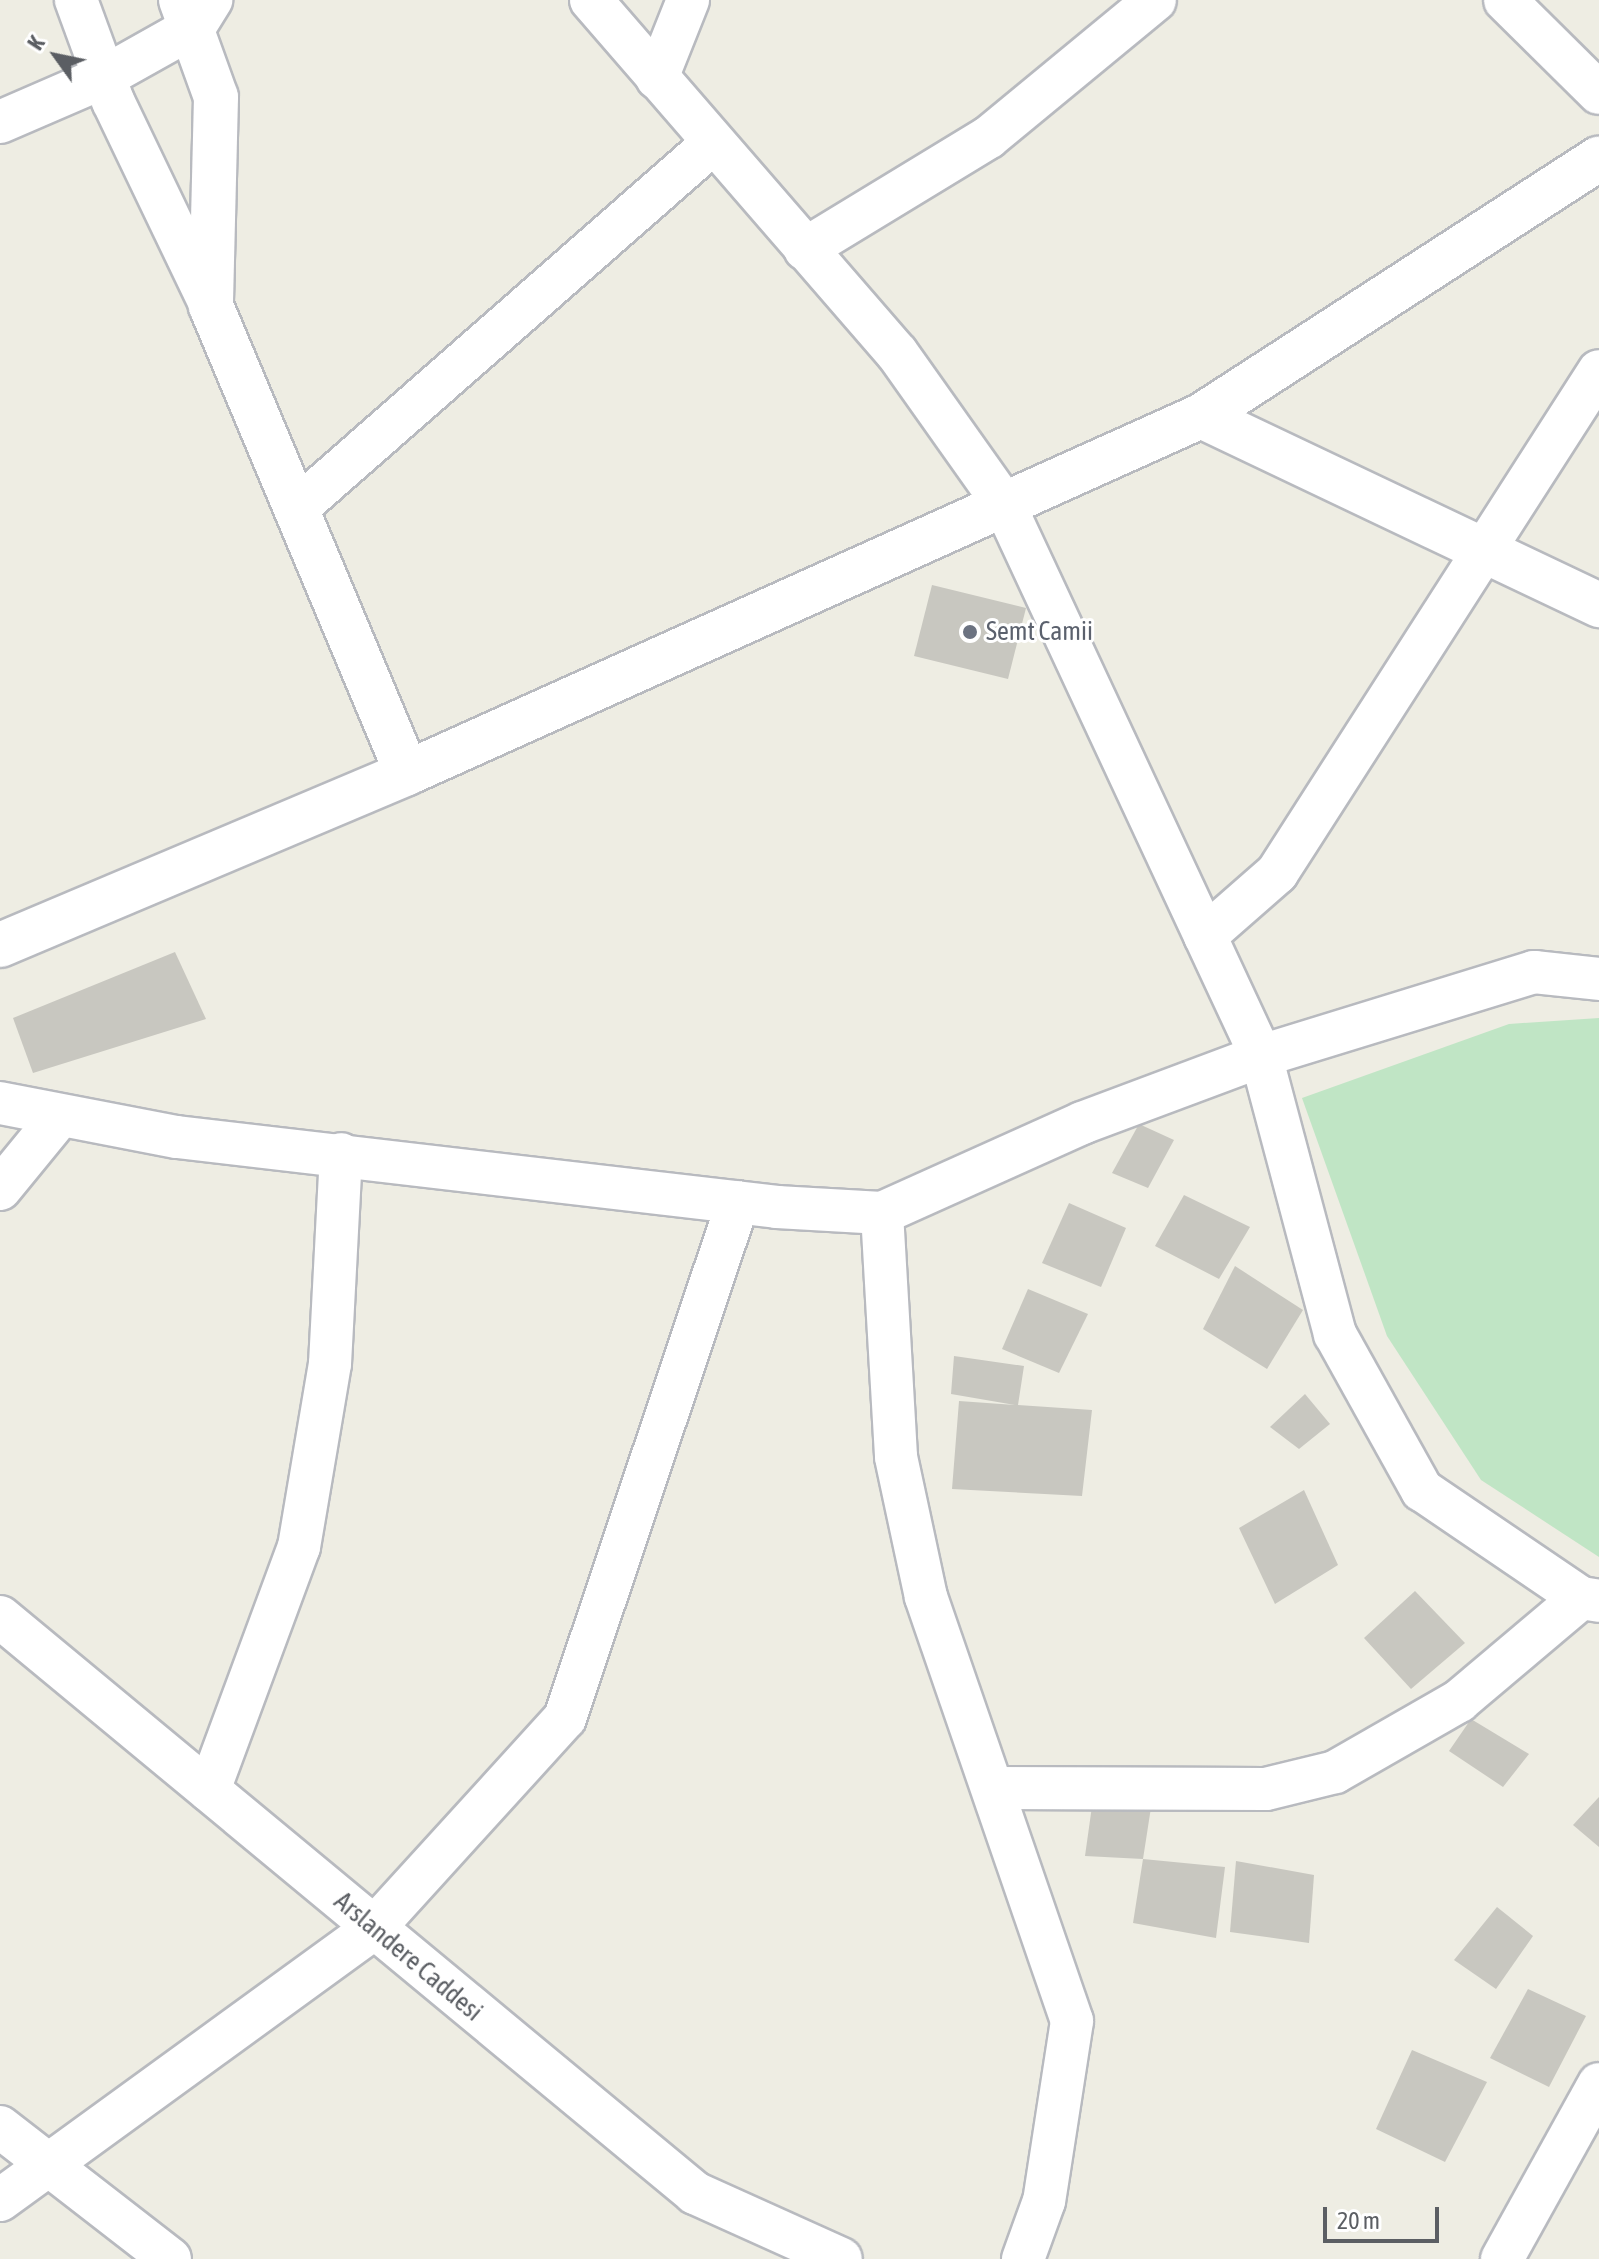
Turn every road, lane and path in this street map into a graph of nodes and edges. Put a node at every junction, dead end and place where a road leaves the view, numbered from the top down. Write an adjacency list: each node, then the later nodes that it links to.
1 (76, 0): 7 (street)
2 (591, 0): 8 (street)
3 (688, 0): 8 (street)
4 (1155, 0): 13 (street)
5 (1505, 0): 9 (street)
6 (195, 9): 7 (street); 14 (street)
7 (104, 77): 10 (street); 14 (street)
8 (657, 78): 11 (street)
9 (1599, 93)
10 (5, 125)
11 (712, 144): 13 (street); 18 (street)
12 (1599, 159): 16 (street)
13 (805, 249): 17 (street)
14 (211, 306): 18 (street)
15 (1599, 371): 19 (street)
16 (1201, 416): 17 (street); 19 (street)
17 (1004, 504): 21 (street); 22 (street)
18 (296, 509): 21 (street)
19 (1479, 548): 20 (street); 22 (street)
20 (1599, 605)
21 (407, 773): 23 (street)
22 (1205, 936): 25 (street)
23 (0, 945)
24 (1599, 979): 25 (street)
25 (1261, 1056): 31 (street); 32 (street)
26 (0, 1103): 27 (street)
27 (59, 1117): 28 (street); 29 (street)
28 (341, 1154): 30 (street); 35 (street)
29 (0, 1189)
30 (738, 1202): 31 (street); 36 (street)
31 (882, 1213): 34 (street)
32 (1590, 1600): 34 (street)
33 (0, 1617): 35 (street, Arslandere Caddesi)
34 (996, 1788): 43 (street)
35 (209, 1790): 36 (street, Arslandere Caddesi)
36 (373, 1929): 39 (street); 42 (street, Arslandere Caddesi)
37 (1599, 2084): 44 (street)
38 (0, 2127): 39 (street)
39 (44, 2168): 40 (street); 41 (street)
40 (0, 2200)
41 (170, 2259)
42 (841, 2259)
43 (1023, 2259)
44 (1502, 2259)

